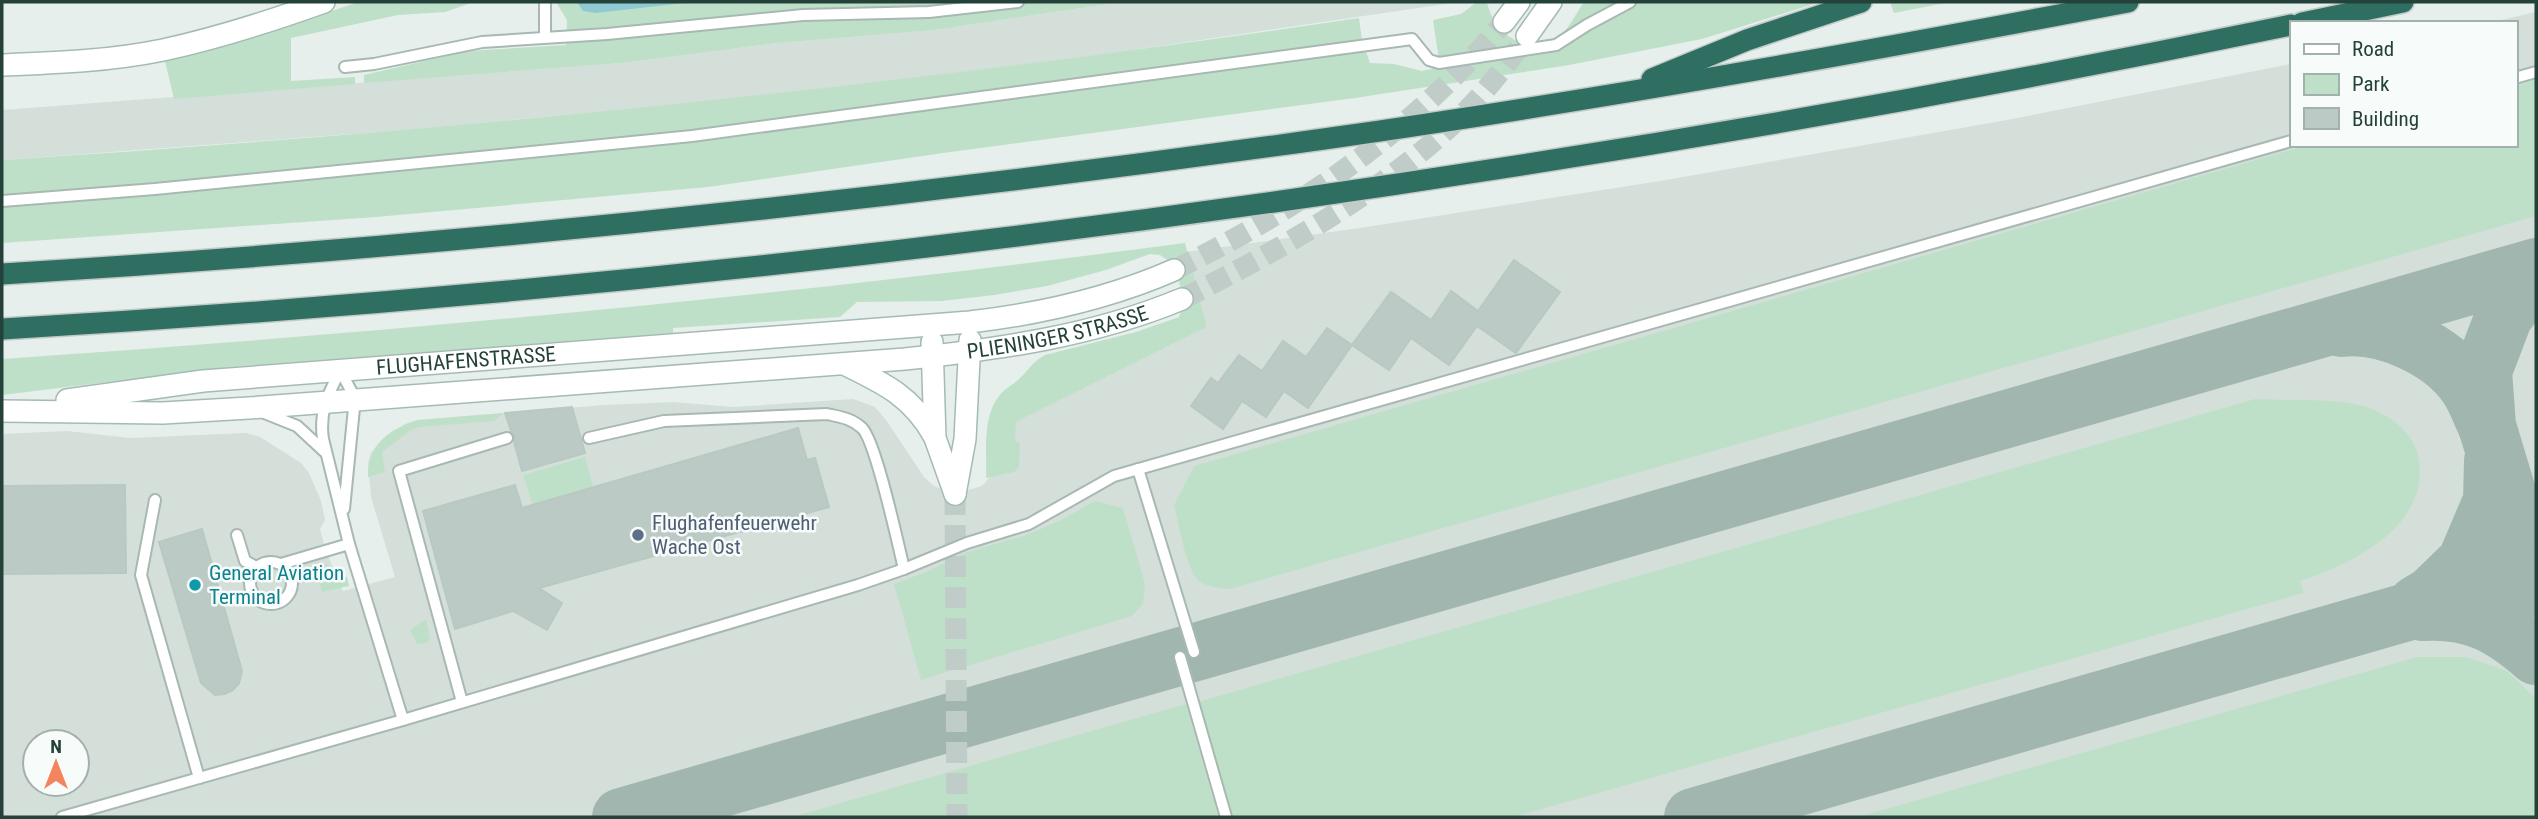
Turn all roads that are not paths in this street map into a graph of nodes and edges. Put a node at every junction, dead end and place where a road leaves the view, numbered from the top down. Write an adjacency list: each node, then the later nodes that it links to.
1 (324, 2): 17 (main road)
2 (545, 2): 16 (lane)
3 (802, 2): 11 (lane)
4 (1018, 2): 11 (lane)
5 (1520, 2): 13 (main road)
6 (1551, 2): 15 (main road)
7 (1630, 2): 23 (lane)
8 (1861, 2): 21 (highway)
9 (2128, 2): 21 (highway)
10 (2403, 2): 12 (highway)
11 (803, 15): 16 (lane)
12 (2312, 21)
13 (1504, 22)
14 (2290, 25): 29 (highway)
15 (1527, 36)
16 (545, 37): 18 (lane)
17 (2, 65)
18 (345, 67)
19 (2536, 72): 20 (lane)
20 (2517, 77)
21 (1618, 94): 25 (highway)
22 (2290, 141): 42 (lane)
23 (2, 201)
24 (1174, 270): 27 (main road, PLIENINGER STRASSE)
25 (2, 274)
26 (1182, 299): 30 (main road, PLIENINGER STRASSE)
27 (970, 322): 28 (main road, PLIENINGER STRASSE); 30 (main road)
28 (932, 326): 31 (main road); 33 (main road, FLUGHAFENSTRASSE)
29 (2, 329)
30 (971, 352): 31 (main road, PLIENINGER STRASSE); 40 (main road)
31 (933, 356): 32 (main road, FLUGHAFENSTRASSE); 40 (main road)
32 (842, 363): 34 (main road, FLUGHAFENSTRASSE); 40 (main road)
33 (340, 370): 34 (lane); 35 (lane); 37 (main road, FLUGHAFENSTRASSE)
34 (355, 400): 35 (main road, FLUGHAFENSTRASSE); 44 (lane)
35 (325, 403): 36 (main road, FLUGHAFENSTRASSE); 41 (lane)
36 (249, 408): 37 (main road, FLUGHAFENSTRASSE); 41 (lane)
37 (2, 409)
38 (507, 438): 52 (lane)
39 (589, 438): 49 (lane)
40 (935, 438)
41 (326, 453): 44 (lane)
42 (1138, 469): 49 (lane); 50 (lane)
43 (155, 500): 54 (lane)
44 (344, 515): 46 (lane)
45 (237, 535): 48 (lane)
46 (349, 544): 47 (lane); 53 (lane)
47 (281, 564): 48 (lane); 48 (lane)
48 (256, 567)
49 (904, 569): 52 (lane)
50 (1194, 652)
51 (1180, 657): 56 (lane)
52 (462, 702): 53 (lane)
53 (403, 720): 54 (lane)
54 (199, 778): 55 (lane)
55 (62, 817)
56 (1226, 817)

